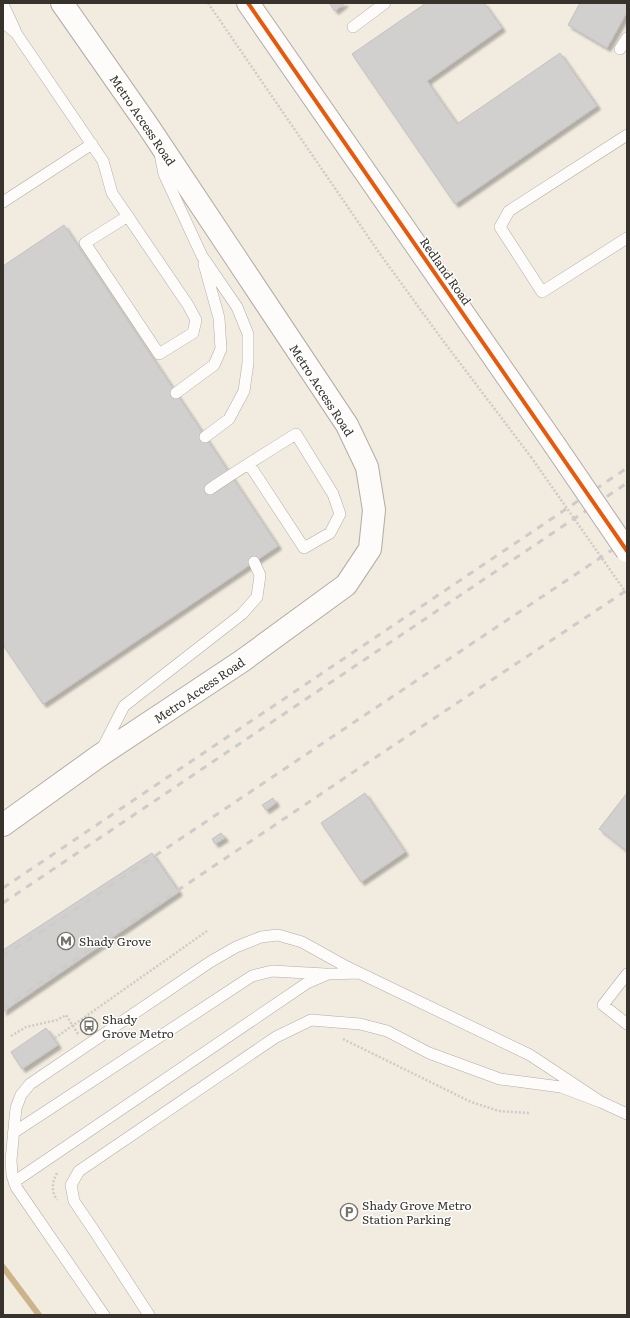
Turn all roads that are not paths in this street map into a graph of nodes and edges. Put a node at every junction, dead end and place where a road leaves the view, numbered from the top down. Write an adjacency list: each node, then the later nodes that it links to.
1 (62, 3): 11 (main road, Metro Access Road)
2 (248, 3): 21 (main road, Redland Road, bridge)
3 (385, 3): 6 (lane)
4 (3, 4): 7 (lane)
5 (3, 22): 7 (lane)
6 (353, 27)
7 (16, 33): 12 (lane)
8 (627, 38): 9 (lane)
9 (620, 49)
10 (627, 135): 15 (lane)
11 (156, 138): 16 (lane); 23 (main road, Metro Access Road)
12 (92, 144): 13 (lane); 14 (lane)
13 (3, 202)
14 (128, 216): 14 (lane)
15 (627, 238)
16 (202, 256): 17 (lane); 18 (lane)
17 (176, 393)
18 (205, 437)
19 (249, 464): 19 (lane); 20 (lane)
20 (210, 489)
21 (627, 551)
22 (254, 562): 23 (lane)
23 (98, 756): 24 (main road, Metro Access Road)
24 (3, 825)
25 (328, 974): 26 (lane); 31 (lane); 32 (lane)
26 (362, 974): 29 (lane); 31 (lane)
27 (627, 974): 28 (lane)
28 (627, 1024)
29 (601, 1102): 30 (lane); 34 (lane)
30 (627, 1114)
31 (13, 1133): 32 (lane)
32 (14, 1182): 33 (lane)
33 (104, 1315)
34 (149, 1315)

